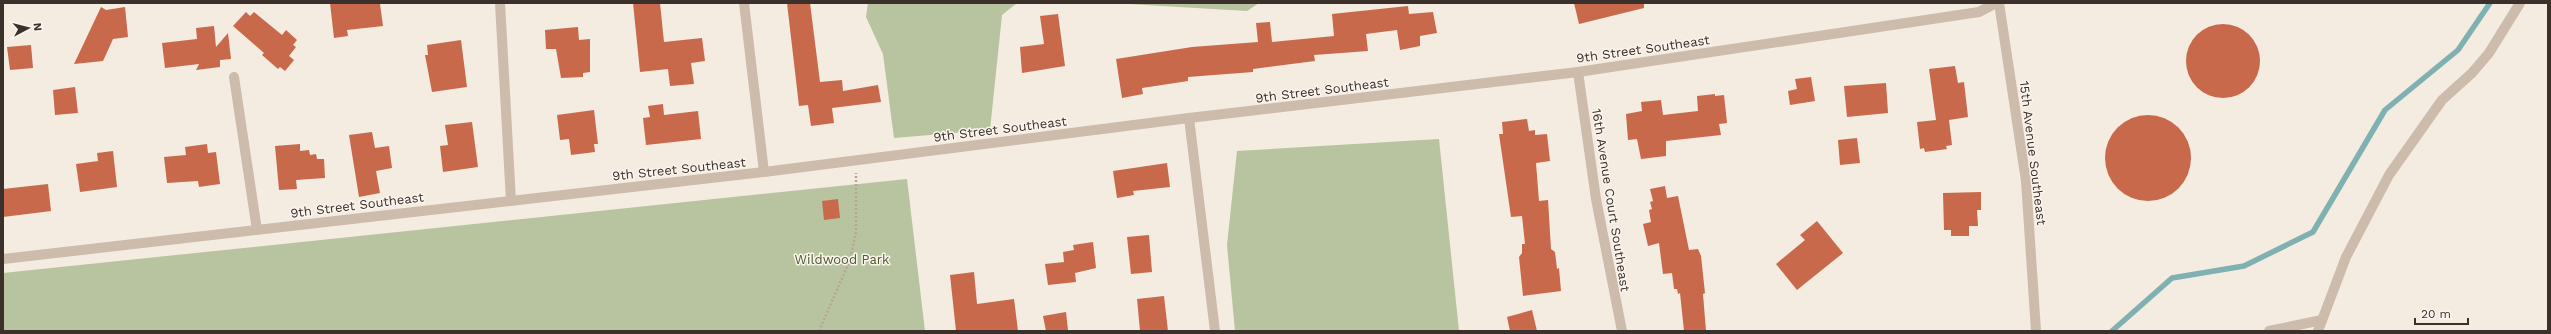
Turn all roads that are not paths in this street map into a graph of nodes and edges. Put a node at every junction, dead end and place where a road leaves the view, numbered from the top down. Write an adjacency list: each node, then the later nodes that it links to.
1 (500, 3): 9 (street)
2 (744, 3): 8 (street)
3 (1997, 3): 5 (street, 9th Street Southeast); 15 (street, 15th Avenue Southeast)
4 (2520, 3): 12 (street)
5 (1578, 72): 7 (street, 9th Street Southeast); 14 (street, 16th Avenue Court Southeast)
6 (234, 77): 10 (street)
7 (1188, 118): 8 (street, 9th Street Southeast); 13 (street)
8 (764, 172): 9 (street, 9th Street Southeast)
9 (511, 200): 10 (street, 9th Street Southeast)
10 (257, 230): 11 (street, 9th Street Southeast)
11 (3, 259)
12 (2322, 320): 16 (street); 17 (street)
13 (1215, 331)
14 (1622, 331)
15 (2036, 331)
16 (2269, 331)
17 (2318, 331)

